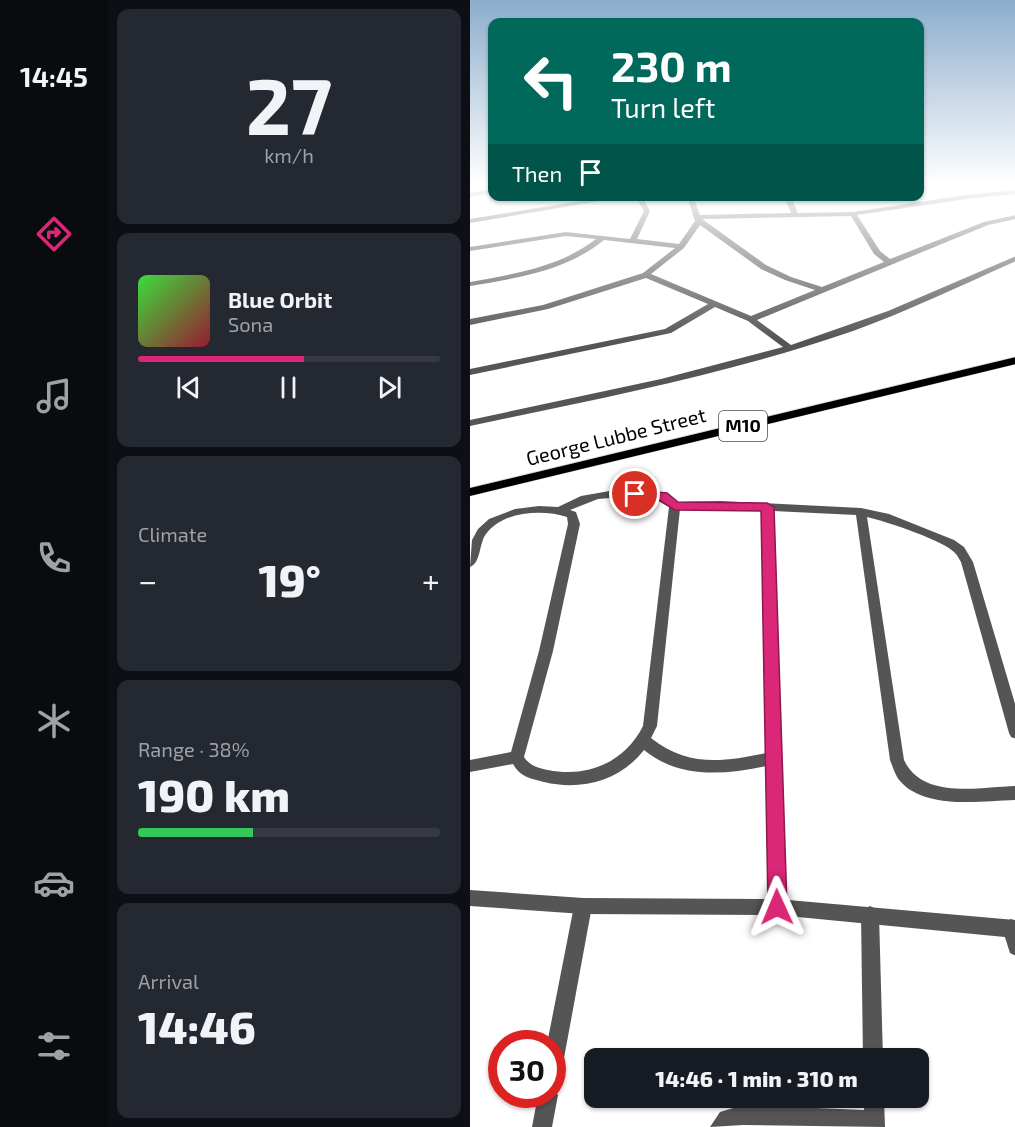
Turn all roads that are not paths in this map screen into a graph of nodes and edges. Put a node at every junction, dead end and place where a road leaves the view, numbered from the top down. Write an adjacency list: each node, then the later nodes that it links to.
1 (556, 236): 11 (street)
2 (586, 236): 8 (street)
3 (635, 236): 9 (street)
4 (688, 236): 10 (street)
5 (723, 236): 16 (street)
6 (867, 236): 13 (street)
7 (956, 236): 13 (street)
8 (604, 237): 9 (street); 15 (street)
9 (633, 240): 10 (street)
10 (681, 246): 14 (street)
11 (470, 249)
12 (1016, 258): 20 (street)
13 (890, 263): 16 (street)
14 (646, 275): 17 (street); 19 (street)
15 (470, 284)
16 (822, 290): 18 (street)
17 (715, 303): 18 (street); 22 (street)
18 (751, 319): 20 (street)
19 (470, 322)
20 (787, 346): 23 (street)
21 (1016, 360): 24 (main road, George Lubbe Street / M10)
22 (470, 372)
23 (470, 423)
24 (470, 492)
25 (675, 506): 26 (street); 27 (street); 31 (street)
26 (767, 507): 28 (street); 33 (street)
27 (562, 510): 29 (street); 32 (street)
28 (861, 512): 30 (street); 35 (street)
29 (470, 563)
30 (1016, 733)
31 (644, 741): 32 (street); 33 (street)
32 (517, 757): 34 (street)
33 (774, 758): 38 (street)
34 (470, 766)
35 (1016, 793)
36 (470, 898): 37 (street)
37 (583, 906): 38 (street); 42 (street)
38 (777, 907): 39 (street)
39 (870, 915): 40 (street); 43 (street)
40 (1013, 929): 41 (street)
41 (1016, 948)
42 (559, 1030)
43 (874, 1048)
44 (546, 1108): 47 (street)
45 (874, 1108): 46 (street)
46 (875, 1124): 48 (street)
47 (542, 1127)
48 (720, 1127)

